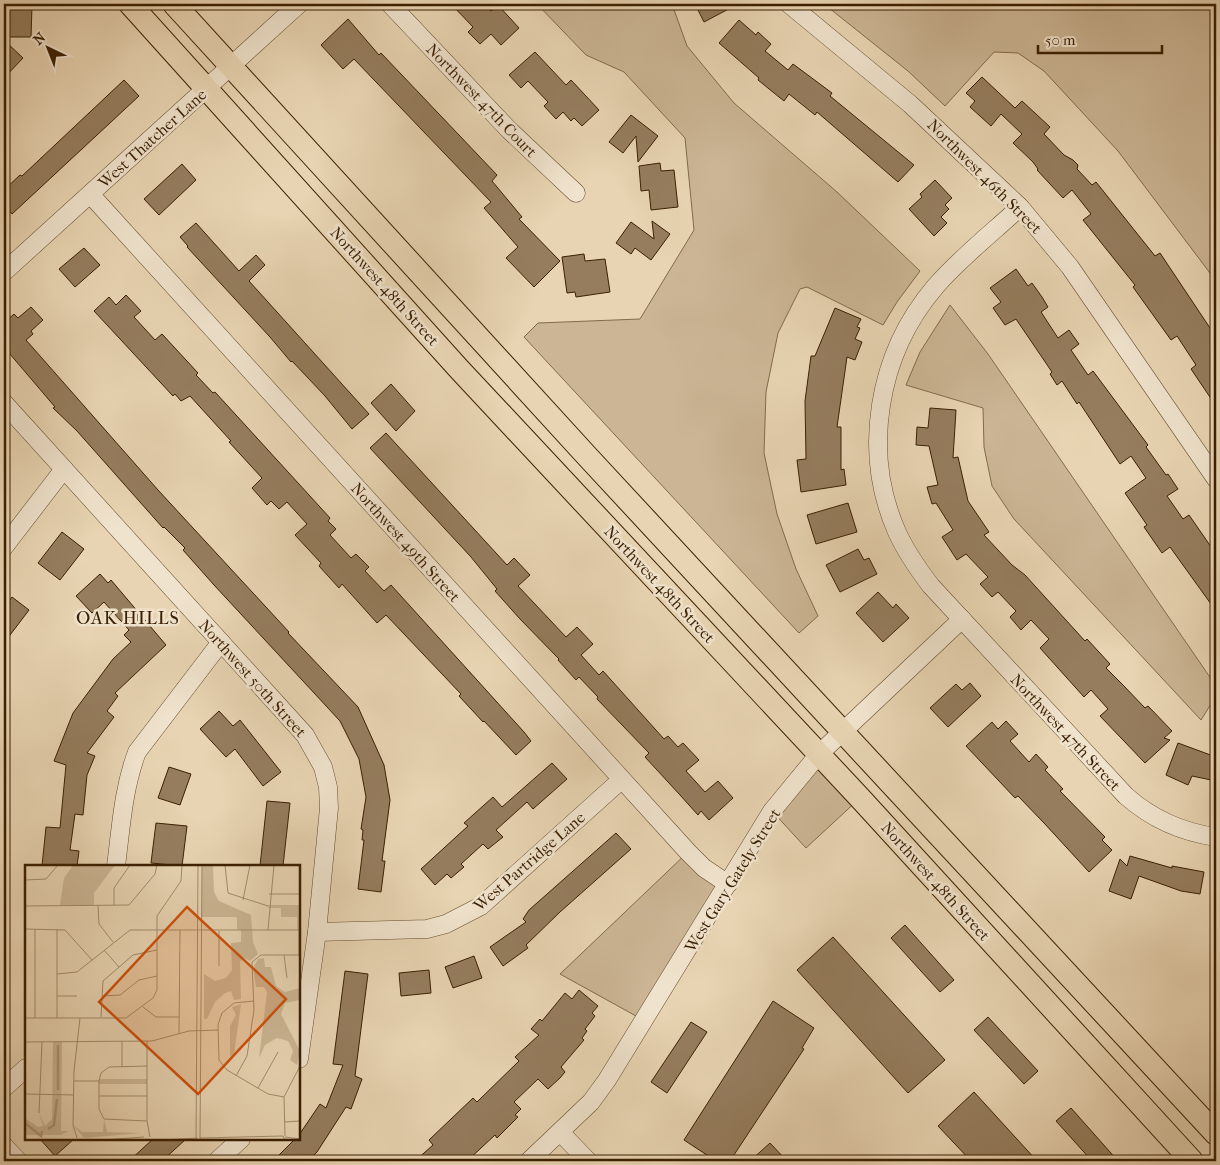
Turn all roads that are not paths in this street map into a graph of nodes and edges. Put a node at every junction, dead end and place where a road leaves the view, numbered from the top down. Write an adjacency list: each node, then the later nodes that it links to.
1 (130, 4): 7 (main road, Northwest 48th Street)
2 (174, 4): 6 (main road, Northwest 48th Street)
3 (299, 4): 6 (street, West Thatcher Lane)
4 (390, 4): 8 (street, Northwest 47th Court)
5 (788, 4): 10 (street, Northwest 46th Street)
6 (231, 65): 7 (street, West Thatcher Lane); 18 (main road, Northwest 48th Street)
7 (206, 88): 9 (street, West Thatcher Lane); 19 (main road, Northwest 48th Street)
8 (576, 193)
9 (90, 194): 11 (street, West Thatcher Lane); 20 (street, Northwest 49th Street)
10 (1020, 207): 14 (street, Northwest 46th Street); 16 (street, Northwest 47th Street)
11 (4, 272)
12 (4, 403): 13 (street, Northwest 50th Street)
13 (64, 469): 15 (street); 17 (street, Northwest 50th Street)
14 (1216, 479)
15 (4, 547)
16 (962, 619): 18 (street, West Gary Gately Street); 21 (street, Northwest 47th Street)
17 (221, 642): 22 (street); 24 (street, Northwest 50th Street)
18 (843, 731): 19 (street, West Gary Gately Street); 29 (main road, Northwest 48th Street)
19 (819, 754): 23 (street, West Gary Gately Street); 36 (main road, Northwest 48th Street)
20 (621, 780): 23 (street, Northwest 49th Street); 24 (street, West Partridge Lane)
21 (1216, 836)
22 (116, 865)
23 (728, 884): 28 (street, West Gary Gately Street)
24 (317, 932): 25 (street)
25 (300, 1052)
26 (25, 1069): 27 (street)
27 (4, 1088)
28 (560, 1132): 34 (street, West Gary Gately Street); 35 (street)
29 (1216, 1134)
30 (240, 1140): 33 (street)
31 (4, 1146): 32 (street)
32 (18, 1161)
33 (217, 1161)
34 (529, 1161)
35 (588, 1161)
36 (1192, 1161)

